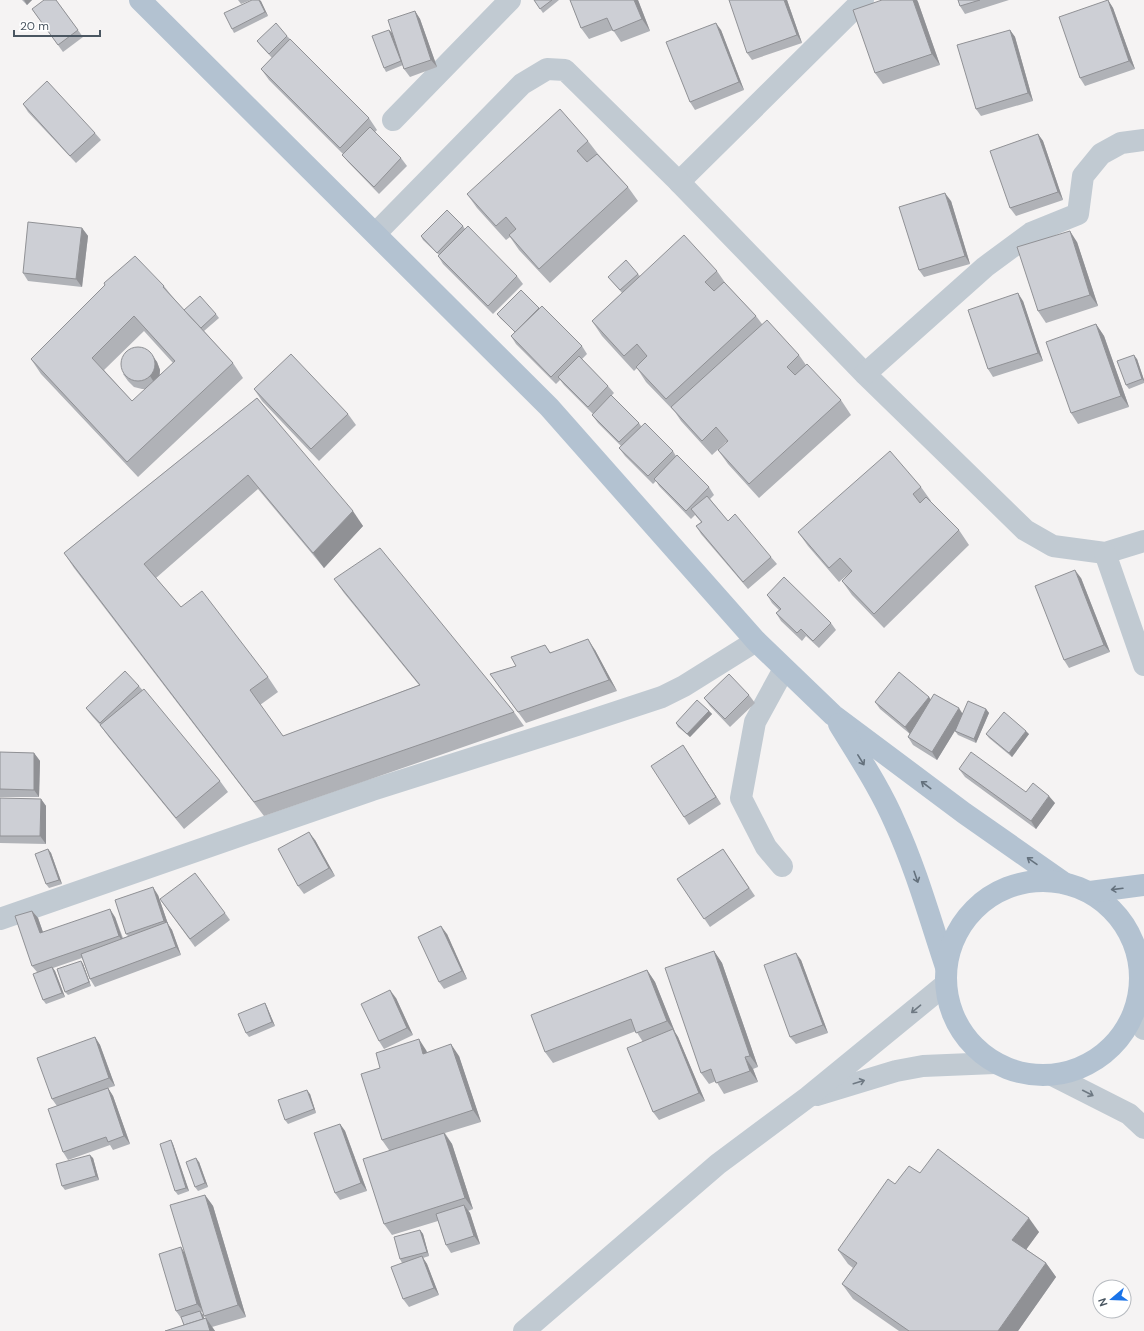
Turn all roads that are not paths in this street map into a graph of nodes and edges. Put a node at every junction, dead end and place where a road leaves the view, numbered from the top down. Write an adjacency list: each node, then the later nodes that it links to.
1 (140, 0): 7 (main road)
2 (510, 0): 4 (street)
3 (863, 0): 6 (street)
4 (393, 120)
5 (1144, 140): 8 (street)
6 (679, 182): 7 (street); 8 (street)
7 (376, 233): 11 (main road)
8 (865, 374): 10 (street)
9 (1144, 541): 10 (street)
10 (1105, 553): 12 (street)
11 (756, 641): 13 (main road); 19 (street)
12 (1144, 665)
13 (784, 669): 14 (main road); 15 (street)
14 (833, 715): 16 (main road, one-way to 14); 20 (main road, one-way to 20)
15 (782, 866)
16 (1064, 883): 18 (main road); 20 (main road)
17 (1144, 885): 18 (main road, one-way to 18)
18 (1090, 892): 21 (main road)
19 (0, 919)
20 (946, 976): 23 (main road); 25 (street, one-way to 25)
21 (1141, 991): 22 (street); 24 (main road)
22 (1144, 1029)
23 (995, 1063): 24 (main road); 25 (street, one-way to 23)
24 (1054, 1076): 26 (street, one-way to 26)
25 (808, 1097): 27 (street)
26 (1144, 1128)
27 (524, 1331)

